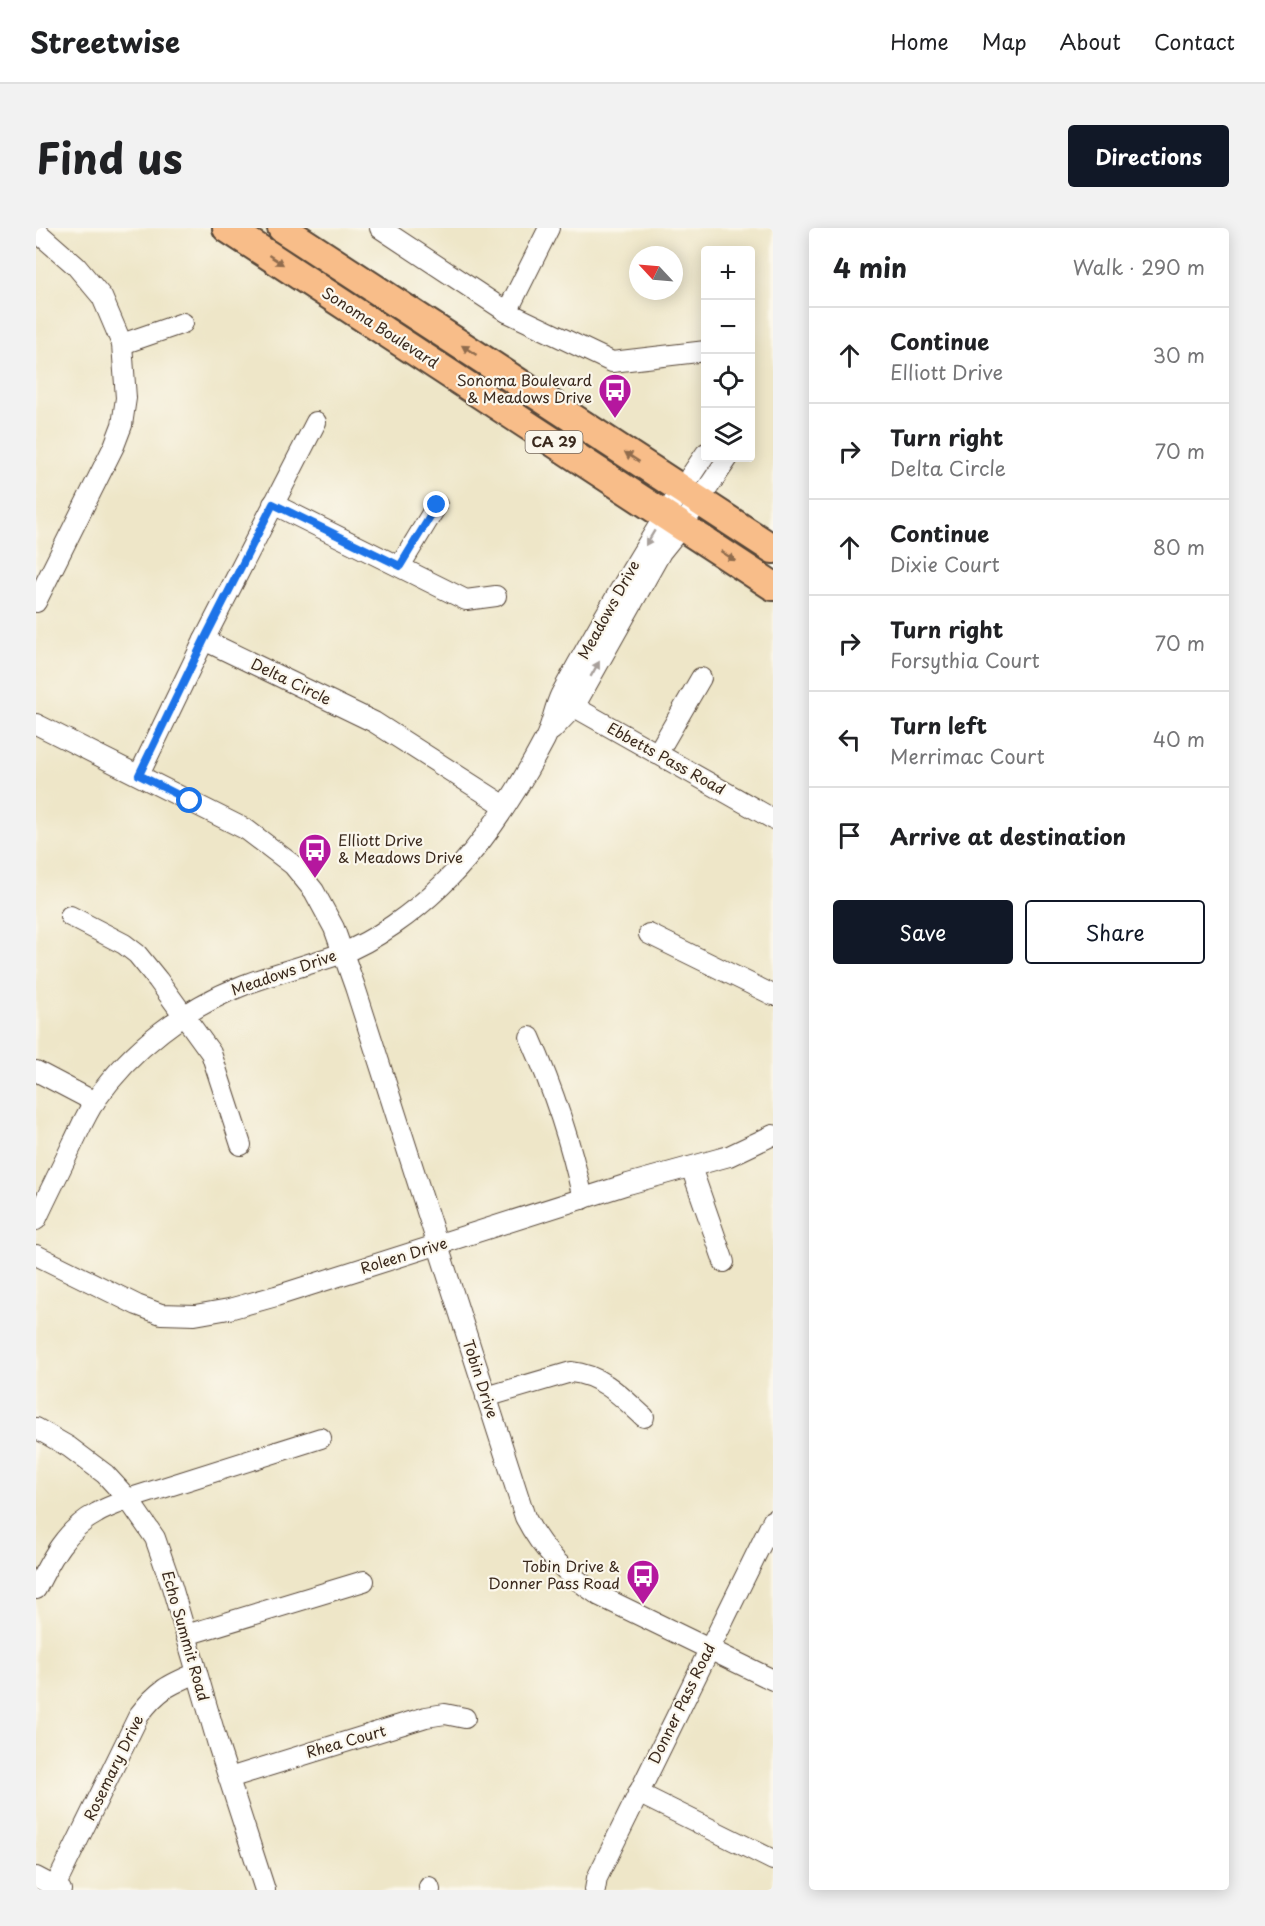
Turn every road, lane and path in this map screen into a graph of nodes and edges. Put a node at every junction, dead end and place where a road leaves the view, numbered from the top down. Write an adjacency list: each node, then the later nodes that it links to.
1 (227, 228): 16 (highway, Sonoma Boulevard / CA 29, one-way to 16)
2 (282, 228): 13 (highway, Sonoma Boulevard / CA 29, one-way to 2)
3 (380, 228): 6 (street)
4 (549, 228): 6 (street)
5 (36, 231): 8 (street)
6 (507, 312): 9 (street)
7 (183, 323): 8 (street)
8 (122, 344): 21 (street)
9 (701, 351)
10 (316, 422): 14 (street)
11 (702, 462): 13 (street)
12 (724, 462): 13 (street)
13 (690, 494): 16 (street, Meadows Drive); 17 (highway, Sonoma Boulevard / CA 29)
14 (273, 504): 18 (street); 22 (street)
15 (437, 505): 18 (street)
16 (673, 520): 19 (highway, Sonoma Boulevard / CA 29, one-way to 19); 24 (street, Meadows Drive)
17 (773, 549)
18 (400, 566): 20 (street)
19 (773, 586)
20 (496, 596)
21 (36, 602)
22 (204, 640): 27 (street); 28 (street, Delta Circle)
23 (701, 678): 26 (street)
24 (566, 702): 26 (street, Ebbetts Pass Road); 28 (street, Meadows Drive)
25 (36, 724): 27 (street, Tobin Drive)
26 (657, 754): 29 (street, Ebbetts Pass Road)
27 (139, 775): 32 (street, Tobin Drive)
28 (505, 806): 32 (street, Meadows Drive)
29 (773, 819)
30 (70, 916): 34 (street)
31 (649, 934): 33 (street)
32 (343, 953): 34 (street, Meadows Drive); 43 (street, Tobin Drive)
33 (773, 995)
34 (183, 1015): 37 (street, Meadows Drive); 39 (street)
35 (530, 1037): 41 (street)
36 (36, 1071): 37 (street)
37 (94, 1102): 42 (street, Meadows Drive)
38 (773, 1135): 40 (street, Roleen Drive)
39 (242, 1145)
40 (691, 1167): 41 (street, Roleen Drive); 45 (street)
41 (584, 1199): 43 (street, Roleen Drive)
42 (36, 1220)
43 (437, 1246): 44 (street, Roleen Drive); 46 (street, Tobin Drive)
44 (36, 1255)
45 (724, 1262)
46 (486, 1397): 47 (street); 55 (street, Tobin Drive)
47 (644, 1417)
48 (36, 1428): 50 (street, Echo Summit Road)
49 (321, 1438): 50 (street)
50 (128, 1499): 53 (street); 54 (street, Echo Summit Road)
51 (773, 1520): 55 (street, Donner Pass Road)
52 (364, 1581): 54 (street)
53 (36, 1589)
54 (186, 1635): 56 (street, Echo Summit Road)
55 (708, 1649): 57 (street, Tobin Drive); 60 (street, Donner Pass Road)
56 (197, 1673): 59 (street, Echo Summit Road); 63 (street, Rosemary Drive)
57 (773, 1680)
58 (465, 1718): 59 (street, Rhea Court)
59 (229, 1778): 64 (street, Echo Summit Road)
60 (638, 1793): 61 (street); 65 (street, Donner Pass Road)
61 (773, 1860)
62 (36, 1877): 63 (street)
63 (58, 1888)
64 (265, 1890)
65 (595, 1890)

